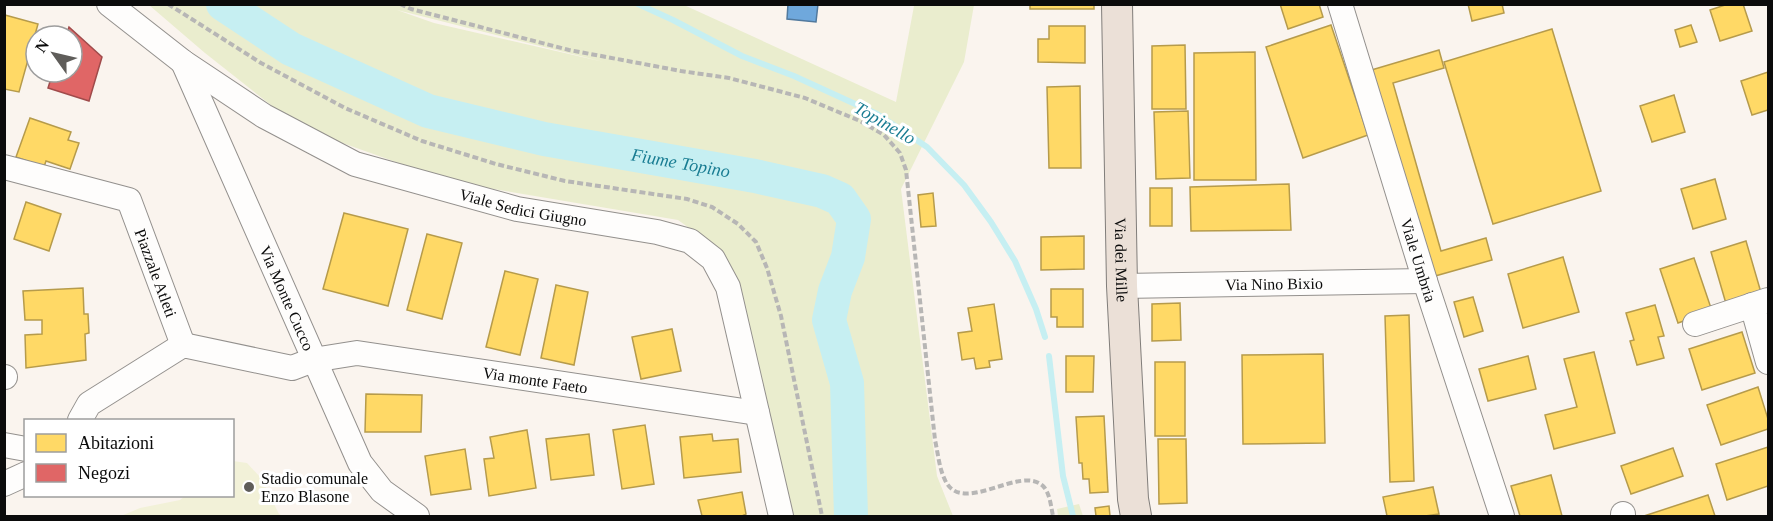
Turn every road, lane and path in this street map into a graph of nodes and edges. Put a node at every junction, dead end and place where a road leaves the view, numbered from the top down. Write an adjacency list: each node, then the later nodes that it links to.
1 (109, 4): 5 (street, Viale Sedici Giugno)
2 (400, 4): 22 (path)
3 (1117, 4): 8 (main road, Via dei Mille)
4 (1340, 4): 7 (street, Viale Umbria)
5 (183, 62): 12 (street, Via Monte Cucco); 14 (street, Viale Sedici Giugno)
6 (4, 167): 11 (street, Piazzale Atleti)
7 (1425, 281): 8 (street, Via Nino Bixio); 24 (street, Viale Umbria)
8 (1122, 286): 23 (main road, Via dei Mille)
9 (1760, 303): 10 (street); 13 (street)
10 (1695, 324)
11 (183, 345): 12 (street); 15 (street)
12 (313, 360): 14 (street, Via monte Faeto); 20 (street, Via Monte Cucco)
13 (1768, 362)
14 (757, 413): 21 (street, Viale Sedici Giugno)
15 (81, 419)
16 (4, 445): 17 (street)
17 (24, 449)
18 (24, 475): 19 (street)
19 (4, 484)
20 (417, 516)
21 (781, 516)
22 (1053, 516)
23 (1136, 516)
24 (1502, 516)

